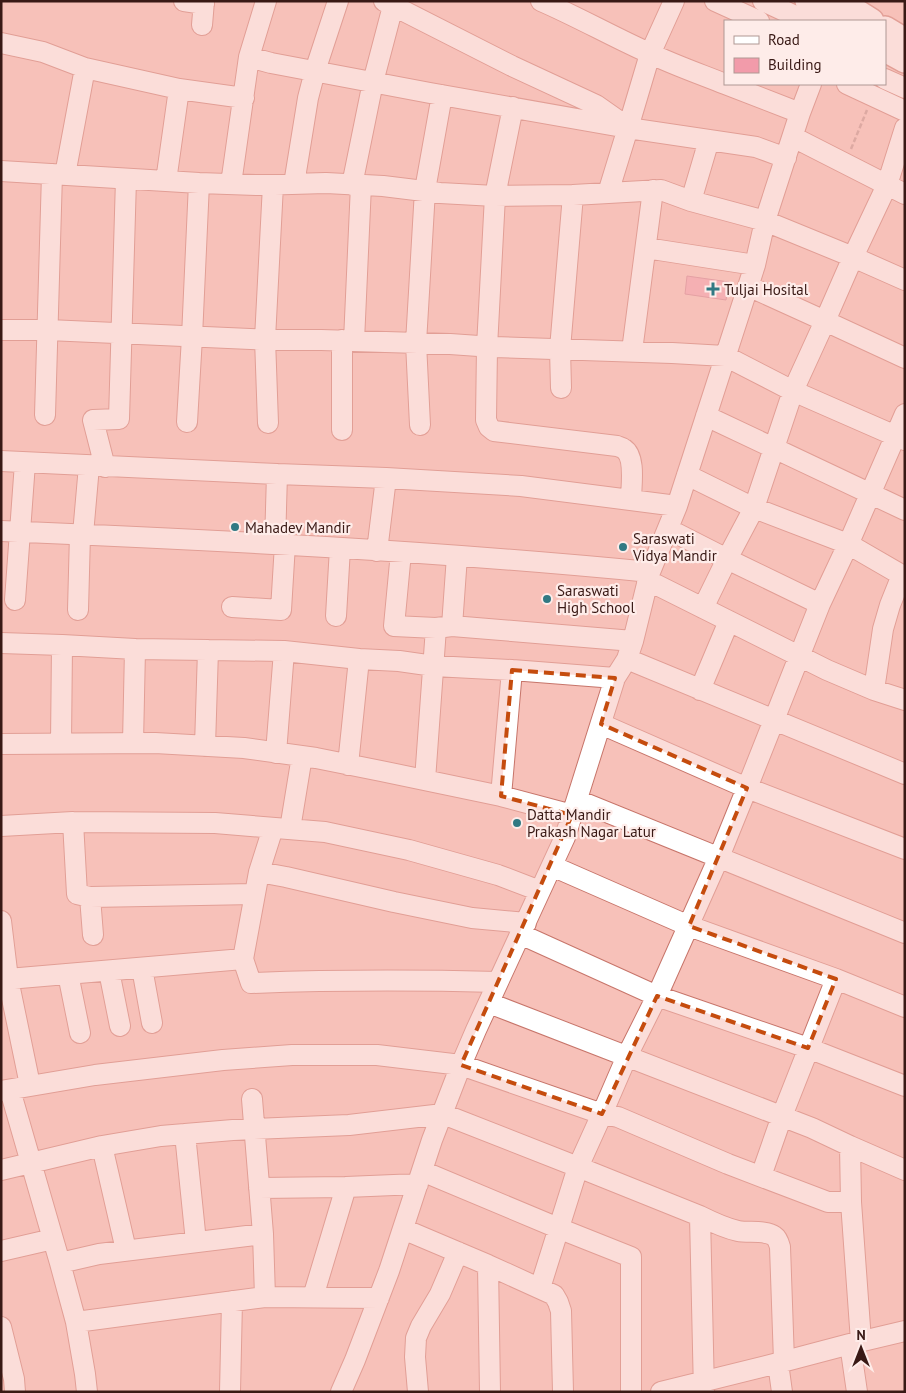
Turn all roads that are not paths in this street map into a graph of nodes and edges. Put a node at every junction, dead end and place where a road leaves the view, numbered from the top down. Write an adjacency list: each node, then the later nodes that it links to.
1 (184, 1): 9 (street)
2 (266, 1): 21 (street)
3 (338, 1): 26 (street)
4 (541, 1): 20 (street)
5 (674, 1): 20 (street)
6 (715, 1): 12 (street)
7 (763, 1): 13 (street)
8 (808, 1): 11 (main road)
9 (204, 3): 15 (street)
10 (388, 3): 27 (street); 38 (street)
11 (837, 13): 14 (main road)
12 (756, 20)
13 (804, 20)
14 (867, 20)
15 (202, 25)
16 (886, 30): 17 (main road)
17 (905, 41)
18 (1, 43): 25 (street)
19 (886, 50): 23 (main road)
20 (650, 54): 28 (street); 38 (street)
21 (249, 57): 26 (street); 34 (street)
22 (886, 57): 24 (street)
23 (905, 60)
24 (905, 66)
25 (85, 68): 32 (street); 44 (street)
26 (315, 71): 27 (street); 49 (street)
27 (373, 82): 33 (street); 51 (street)
28 (724, 84)
29 (728, 85): 37 (street)
30 (811, 85): 37 (street)
31 (849, 85): 36 (street)
32 (179, 89): 34 (street); 46 (street)
33 (442, 95): 35 (street); 53 (street)
34 (244, 98): 48 (street)
35 (513, 107): 38 (street); 58 (street)
36 (905, 111)
37 (800, 114): 40 (street)
38 (628, 128): 41 (street); 55 (street)
39 (905, 128): 52 (street)
40 (793, 137): 42 (street); 52 (street)
41 (709, 140): 42 (street); 59 (street)
42 (786, 158): 60 (street)
43 (1, 171): 44 (street)
44 (58, 175): 45 (street); 68 (street)
45 (126, 179): 46 (street); 69 (street)
46 (166, 181): 47 (street)
47 (199, 183): 48 (street); 70 (street)
48 (231, 184): 50 (street)
49 (294, 184): 50 (street); 51 (street)
50 (273, 185): 71 (street)
51 (357, 185): 53 (street); 72 (street)
52 (887, 185): 56 (street); 62 (street)
53 (425, 190): 58 (street); 73 (street)
54 (654, 190): 55 (street); 59 (street); 61 (street)
55 (608, 193): 57 (street)
56 (905, 194)
57 (573, 195): 58 (street); 75 (street)
58 (495, 196): 74 (street)
59 (691, 201): 60 (street)
60 (765, 221): 62 (street); 63 (street)
61 (646, 248): 63 (street); 76 (street)
62 (853, 257): 64 (street); 66 (street)
63 (755, 265): 65 (street)
64 (905, 280)
65 (748, 286): 66 (street); 77 (street)
66 (825, 321): 78 (street); 80 (street)
67 (1, 330): 68 (street)
68 (48, 330): 69 (street); 82 (street)
69 (122, 334): 70 (street); 92 (street)
70 (192, 337): 71 (street); 84 (street)
71 (265, 339): 72 (street); 85 (street)
72 (348, 341): 73 (street); 87 (street)
73 (416, 343): 74 (street); 86 (street)
74 (487, 347): 75 (street); 97 (street)
75 (560, 350): 76 (street); 79 (street)
76 (632, 352): 77 (street)
77 (725, 356): 80 (street); 83 (street)
78 (905, 358)
79 (561, 388)
80 (793, 391): 88 (street); 89 (street)
81 (905, 414): 88 (street)
82 (45, 415)
83 (706, 416): 89 (street); 94 (street)
84 (186, 422)
85 (268, 423)
86 (420, 425)
87 (342, 430)
88 (900, 438): 96 (street)
89 (774, 449): 96 (street); 99 (street)
90 (1, 461): 91 (street)
91 (25, 463): 92 (street); 102 (street)
92 (97, 466): 93 (street); 103 (street)
93 (277, 474): 95 (street); 104 (street)
94 (687, 475): 98 (street); 99 (street)
95 (386, 478): 97 (street); 107 (street)
96 (871, 494): 100 (street); 105 (street)
97 (631, 500): 98 (street)
98 (677, 506): 101 (street)
99 (754, 508): 105 (street); 110 (street)
100 (905, 510)
101 (668, 528): 110 (street); 111 (street)
102 (11, 531): 103 (street); 113 (street)
103 (82, 534): 104 (street); 117 (street)
104 (280, 544): 106 (street); 115 (street)
105 (848, 544): 112 (street); 114 (street)
106 (340, 548): 107 (street); 118 (street)
107 (377, 551): 108 (street)
108 (401, 552): 109 (street); 120 (street)
109 (457, 556): 111 (street); 120 (street)
110 (727, 559): 114 (street); 116 (street)
111 (648, 576): 116 (street); 125 (street)
112 (903, 576): 133 (street)
113 (16, 600)
114 (820, 604): 127 (street)
115 (232, 607)
116 (703, 608): 119 (street)
117 (78, 610)
118 (336, 616)
119 (730, 621): 127 (street); 132 (street)
120 (444, 627): 125 (street); 129 (street)
121 (1, 643): 122 (street)
122 (62, 645): 123 (street); 139 (street)
123 (135, 649): 124 (street); 137 (street)
124 (208, 650): 126 (street); 140 (street)
125 (630, 650): 131 (street); 132 (street)
126 (284, 651): 128 (street); 141 (street)
127 (800, 656): 133 (street); 135 (street)
128 (359, 659): 129 (street); 143 (street)
129 (434, 666): 130 (street); 145 (street)
130 (512, 670): 131 (street); 147 (street)
131 (615, 678): 136 (street)
132 (700, 690): 135 (street)
133 (874, 690): 134 (street)
134 (905, 700)
135 (774, 719): 144 (street); 146 (street)
136 (600, 724): 146 (street); 148 (street)
137 (133, 743): 139 (street); 140 (street)
138 (1, 744): 139 (street)
139 (61, 744)
140 (204, 746): 141 (street)
141 (276, 753): 142 (street)
142 (302, 756): 143 (street); 151 (street)
143 (348, 764): 145 (street)
144 (905, 774)
145 (424, 780): 147 (street)
146 (747, 788): 152 (street); 153 (street)
147 (501, 796): 148 (street)
148 (575, 807): 153 (street); 154 (street)
149 (73, 822): 150 (street); 151 (street); 158 (street)
150 (1, 826)
151 (282, 828): 155 (street); 156 (street)
152 (905, 849)
153 (719, 857): 160 (street); 162 (street)
154 (552, 866): 156 (street); 160 (street)
155 (259, 872): 157 (street); 161 (street)
156 (540, 891): 161 (street)
157 (255, 894): 158 (street); 164 (street)
158 (90, 896): 163 (street)
159 (1, 921): 169 (street)
160 (689, 926): 168 (street); 171 (street)
161 (523, 929): 170 (street); 171 (street)
162 (905, 933)
163 (93, 935)
164 (243, 959): 165 (street); 170 (street)
165 (142, 968): 166 (street); 174 (street)
166 (109, 971): 167 (street); 175 (street)
167 (68, 974): 169 (street); 176 (street)
168 (836, 979): 173 (street); 177 (street)
169 (5, 980): 180 (street)
170 (498, 982): 172 (street)
171 (657, 996): 177 (street); 178 (street)
172 (489, 1002): 178 (street); 179 (street)
173 (905, 1007)
174 (152, 1023)
175 (120, 1026)
176 (80, 1033)
177 (808, 1048): 181 (street); 186 (street)
178 (627, 1056): 185 (street); 186 (street)
179 (461, 1065): 180 (street); 184 (street); 185 (street)
180 (30, 1086): 182 (street)
181 (905, 1086)
182 (6, 1090): 191 (street)
183 (252, 1100): 187 (street)
184 (442, 1114): 187 (street); 192 (street); 196 (street)
185 (602, 1114): 192 (street); 195 (street)
186 (782, 1116): 190 (street); 195 (street)
187 (254, 1129): 188 (street); 198 (street)
188 (185, 1134): 189 (street); 205 (street)
189 (102, 1146): 191 (street); 206 (street)
190 (850, 1146): 194 (street); 199 (street)
191 (31, 1163): 193 (street); 204 (street)
192 (578, 1167): 200 (street); 201 (street)
193 (1, 1170)
194 (905, 1170)
195 (761, 1176): 199 (street)
196 (420, 1178): 197 (street); 201 (street); 202 (street)
197 (346, 1187): 198 (street); 213 (street)
198 (259, 1188): 203 (street)
199 (851, 1202): 219 (street)
200 (700, 1216): 220 (street); 221 (street)
201 (558, 1228): 211 (street); 229 (street)
202 (403, 1229): 208 (street); 214 (street)
203 (263, 1234): 205 (street); 212 (street)
204 (52, 1239): 207 (street); 209 (street)
205 (196, 1242): 206 (street)
206 (126, 1250): 209 (street)
207 (1, 1251)
208 (458, 1252): 210 (street); 226 (street)
209 (60, 1263): 216 (street)
210 (488, 1265): 211 (street); 227 (street)
211 (540, 1288): 228 (street)
212 (265, 1297): 213 (street); 215 (street)
213 (313, 1297): 214 (street)
214 (379, 1298): 225 (street)
215 (232, 1301): 216 (street); 224 (street)
216 (76, 1322): 223 (street)
217 (1, 1327): 222 (street)
218 (905, 1331): 219 (street)
219 (855, 1342): 220 (street); 232 (street)
220 (781, 1362): 221 (street); 231 (street)
221 (704, 1386): 230 (street)
222 (15, 1392)
223 (87, 1392)
224 (230, 1392)
225 (341, 1392)
226 (418, 1392)
227 (490, 1392)
228 (563, 1392)
229 (631, 1392)
230 (661, 1392)
231 (782, 1392)
232 (857, 1392)

